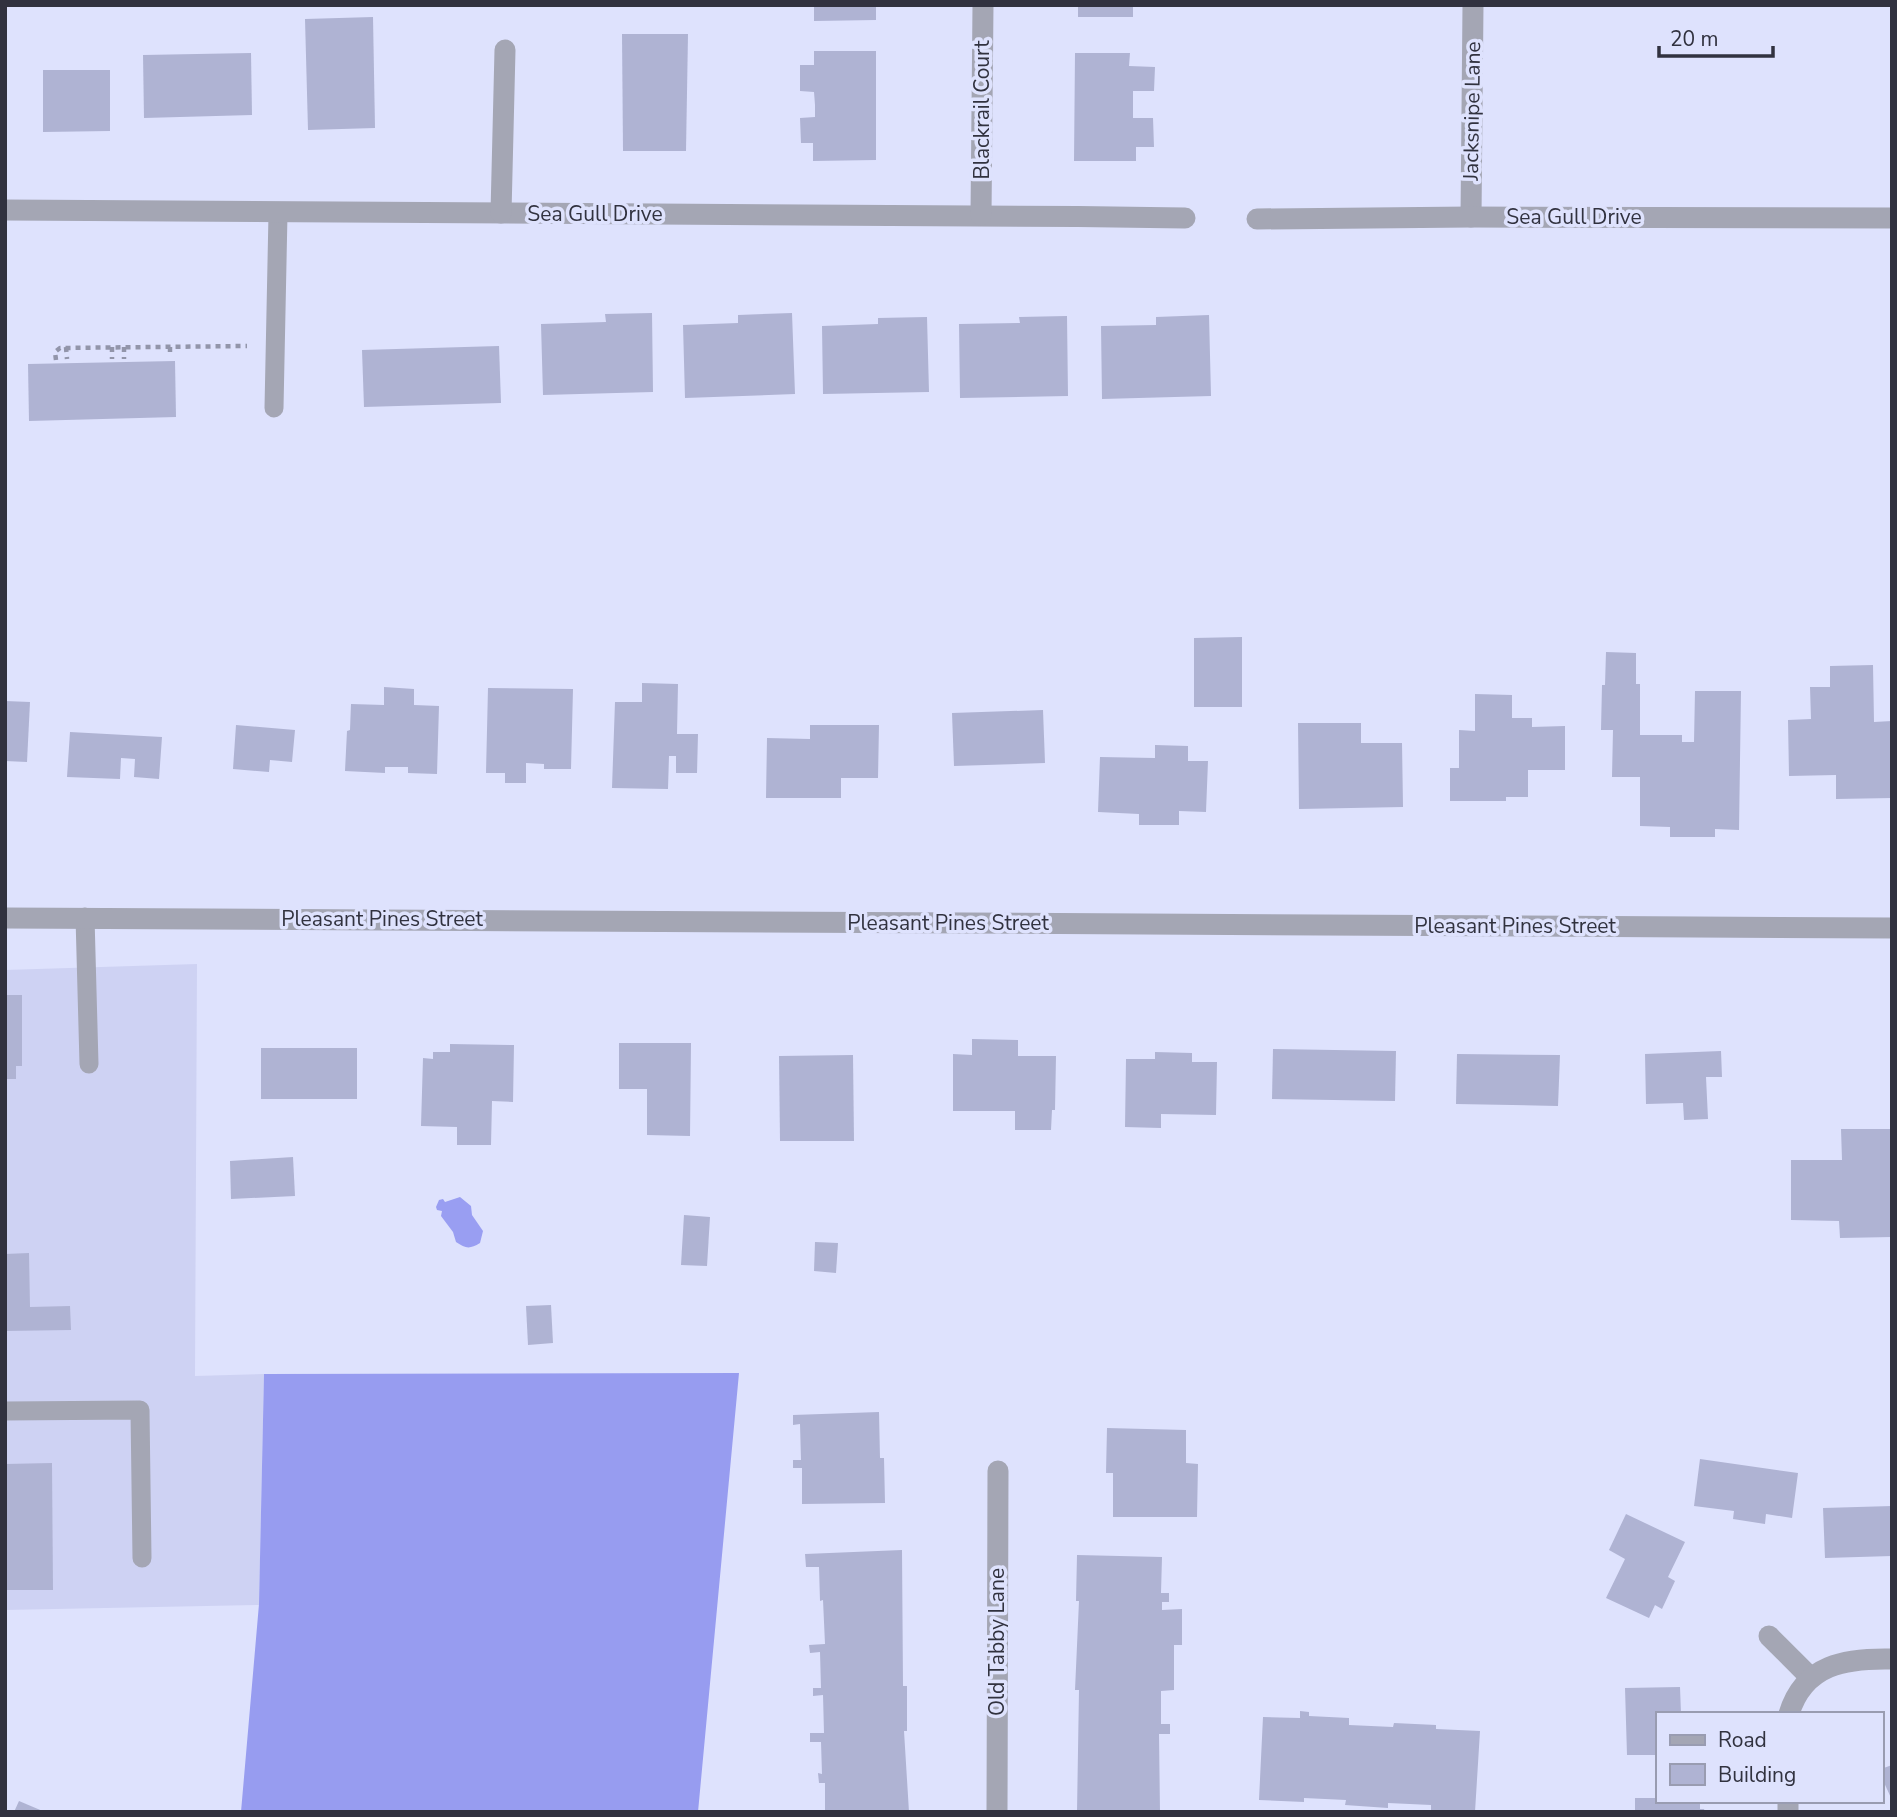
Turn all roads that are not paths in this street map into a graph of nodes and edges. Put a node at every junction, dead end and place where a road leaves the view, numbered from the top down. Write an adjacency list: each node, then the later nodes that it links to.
1 (983, 5): 7 (street, Blackrail Court)
2 (1473, 5): 8 (street, Jacksnipe Lane)
3 (505, 50): 5 (street)
4 (5, 210): 6 (street, Sea Gull Drive)
5 (500, 213): 6 (street, Sea Gull Drive); 7 (street, Sea Gull Drive)
6 (278, 214): 12 (lane)
7 (981, 215): 9 (street, Sea Gull Drive)
8 (1471, 217): 10 (street, Sea Gull Drive); 11 (street, Sea Gull Drive)
9 (1185, 218)
10 (1892, 218)
11 (1257, 219)
12 (274, 408)
13 (85, 917): 14 (street, Pleasant Pines Street); 15 (street, Pleasant Pines Street); 16 (lane)
14 (5, 918)
15 (1892, 928)
16 (89, 1064)
17 (5, 1411): 19 (lane)
18 (998, 1471): 24 (street, Old Tabby Lane)
19 (142, 1558)
20 (1769, 1636): 22 (street)
21 (1892, 1658): 22 (street)
22 (1810, 1677): 23 (street)
23 (1790, 1712)
24 (997, 1812)

